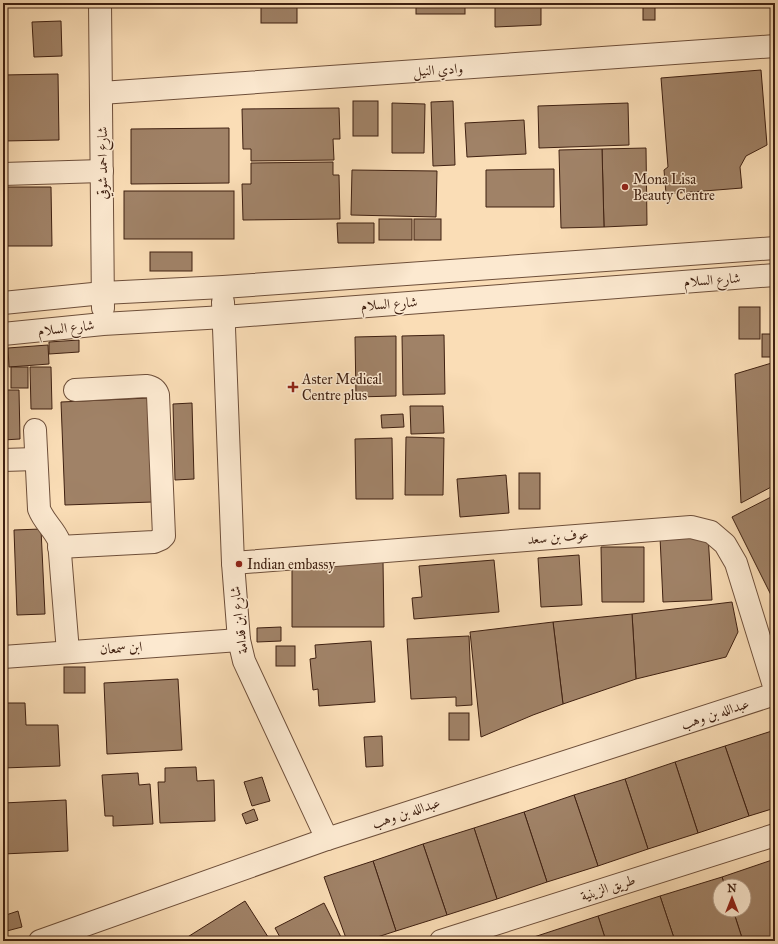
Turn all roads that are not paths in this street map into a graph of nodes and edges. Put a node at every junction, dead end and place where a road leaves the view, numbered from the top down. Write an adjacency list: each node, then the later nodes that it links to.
1 (100, 3): 3 (street, شارع احمد شوقي)
2 (775, 46): 3 (street, وادي النيل)
3 (101, 93): 4 (street, شارع احمد شوقي)
4 (102, 172): 5 (street); 10 (street, شارع احمد شوقي)
5 (3, 174)
6 (775, 248): 7 (street, شارع السلام)
7 (456, 271): 9 (street, شارع السلام); 11 (street)
8 (775, 275): 11 (street, شارع السلام)
9 (223, 287): 10 (street, شارع السلام); 13 (street, شارع ابن قدامة)
10 (103, 293): 12 (street, شارع السلام); 14 (street, شارع احمد شوقي)
11 (459, 299): 13 (street, شارع السلام)
12 (3, 303)
13 (224, 317): 14 (street, شارع السلام); 21 (street, شارع ابن قدامة)
14 (103, 324): 15 (street, شارع السلام)
15 (3, 334)
16 (75, 390): 20 (street)
17 (34, 430): 18 (street)
18 (36, 459): 19 (street); 20 (street)
19 (3, 460)
20 (59, 548): 23 (street)
21 (233, 563): 22 (street, شارع ابن قدامة); 25 (street, عوف بن سعد)
22 (239, 640): 23 (street, ابن سمعان); 28 (street, شارع ابن قدامة)
23 (68, 652): 24 (street, ابن سمعان)
24 (3, 657)
25 (775, 689)
26 (775, 694): 28 (street, عبدالله بن وهب)
27 (775, 834): 30 (street, طريق الزينية)
28 (327, 839): 29 (street, عبدالله بن وهب)
29 (40, 941)
30 (441, 941)

